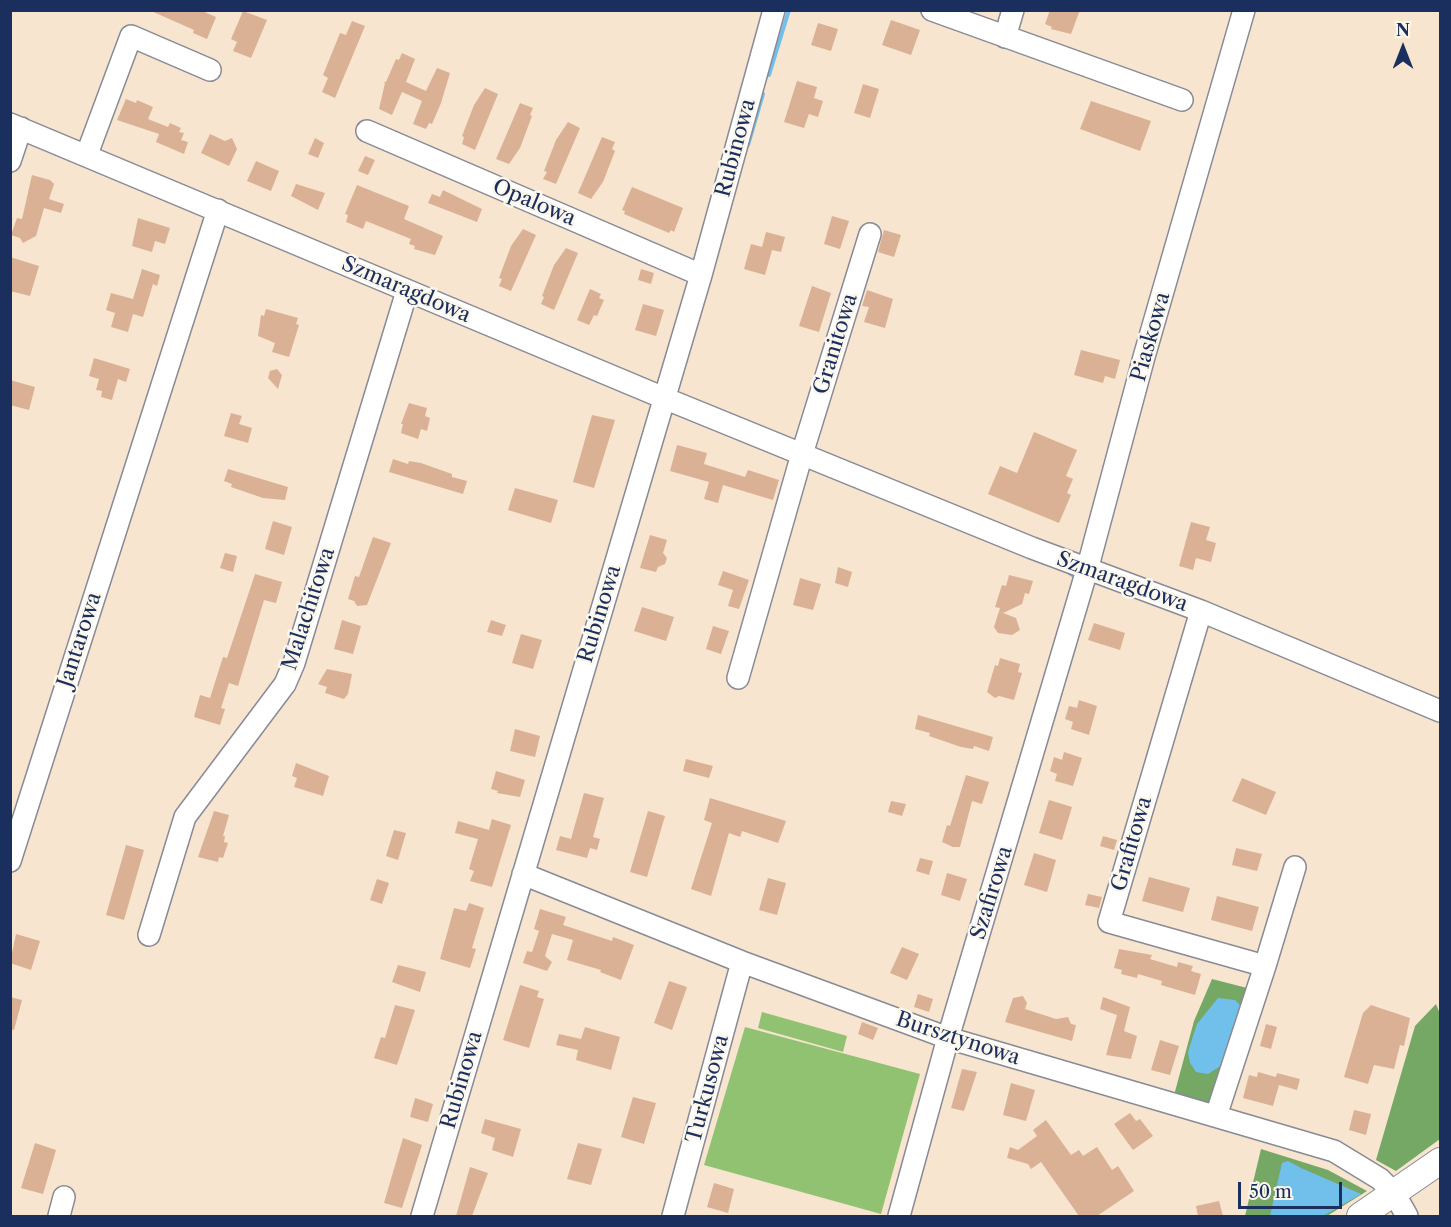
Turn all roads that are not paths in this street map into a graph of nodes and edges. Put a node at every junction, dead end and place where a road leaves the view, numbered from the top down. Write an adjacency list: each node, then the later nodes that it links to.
1 (774, 10): 14 (street, Rubinowa)
2 (932, 10): 5 (street)
3 (1013, 10): 5 (street)
4 (1244, 10): 18 (street, Piaskowa)
5 (1005, 37): 7 (street)
6 (210, 70): 10 (street)
7 (1182, 100)
8 (16, 126): 10 (street, Szmaragdowa); 11 (street)
9 (367, 131): 14 (street, Opalowa)
10 (87, 154): 12 (street, Szmaragdowa)
11 (10, 161)
12 (218, 210): 15 (street, Szmaragdowa); 22 (street, Jantarowa)
13 (870, 234): 17 (street, Granitowa)
14 (701, 275): 16 (street, Rubinowa)
15 (407, 291): 16 (street, Szmaragdowa); 25 (street, Malachitowa)
16 (664, 398): 17 (street, Szmaragdowa); 24 (street, Rubinowa)
17 (802, 454): 18 (street, Szmaragdowa); 20 (street)
18 (1088, 570): 19 (street, Szmaragdowa); 28 (street, Szafirowa)
19 (1201, 611): 21 (street, Szmaragdowa); 27 (street, Grafitowa)
20 (738, 678)
21 (1440, 711)
22 (10, 861)
23 (1295, 867): 27 (street)
24 (523, 874): 26 (street, Bursztynowa); 32 (street, Rubinowa)
25 (149, 935)
26 (742, 962): 28 (street, Bursztynowa); 33 (street, Turkusowa)
27 (1265, 966): 29 (street)
28 (948, 1038): 29 (street, Bursztynowa); 34 (street, Szafirowa)
29 (1216, 1116): 31 (street, Bursztynowa)
30 (1440, 1161): 31 (main road)
31 (1394, 1193): 35 (main road); 36 (street)
32 (422, 1216)
33 (673, 1216)
34 (899, 1216)
35 (1360, 1216)
36 (1407, 1216)

